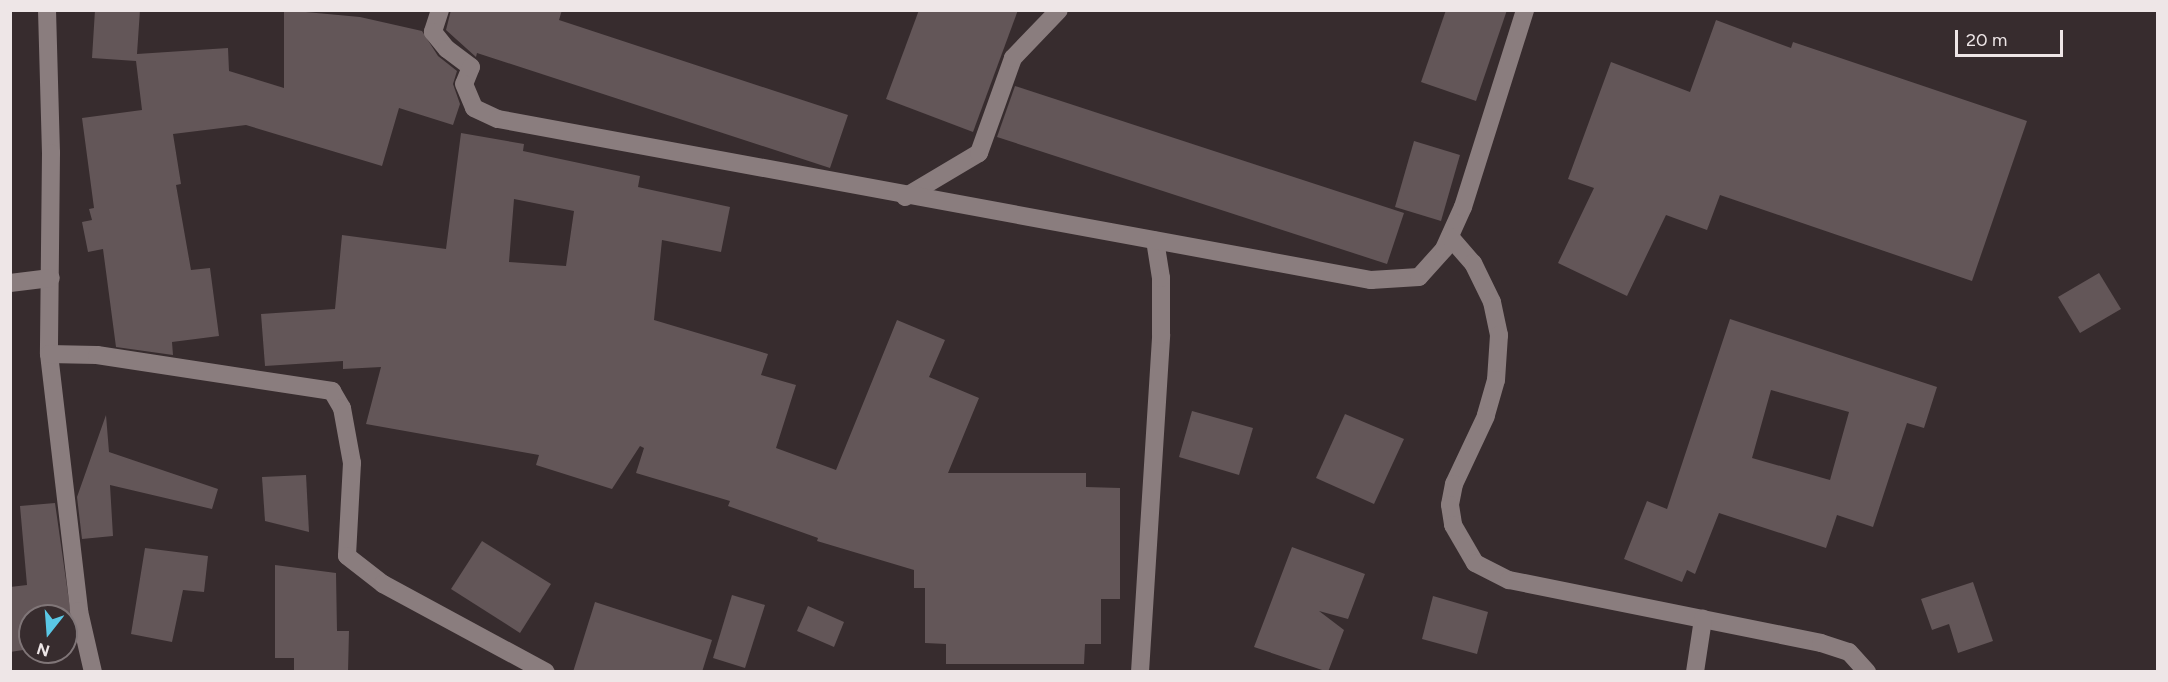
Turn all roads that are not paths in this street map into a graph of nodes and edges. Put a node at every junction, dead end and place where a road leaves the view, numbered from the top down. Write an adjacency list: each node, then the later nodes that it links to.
1 (47, 10): 8 (street)
2 (440, 10): 5 (street)
3 (1059, 10): 5 (street)
4 (1525, 10): 6 (street)
5 (905, 197): 7 (street)
6 (1450, 237): 7 (street); 11 (street)
7 (1155, 240): 14 (street)
8 (51, 278): 9 (street); 10 (street)
9 (10, 283)
10 (49, 354): 12 (street); 13 (street)
11 (1703, 619): 15 (street); 16 (street)
12 (93, 672)
13 (546, 672)
14 (1140, 672)
15 (1695, 672)
16 (1867, 672)

